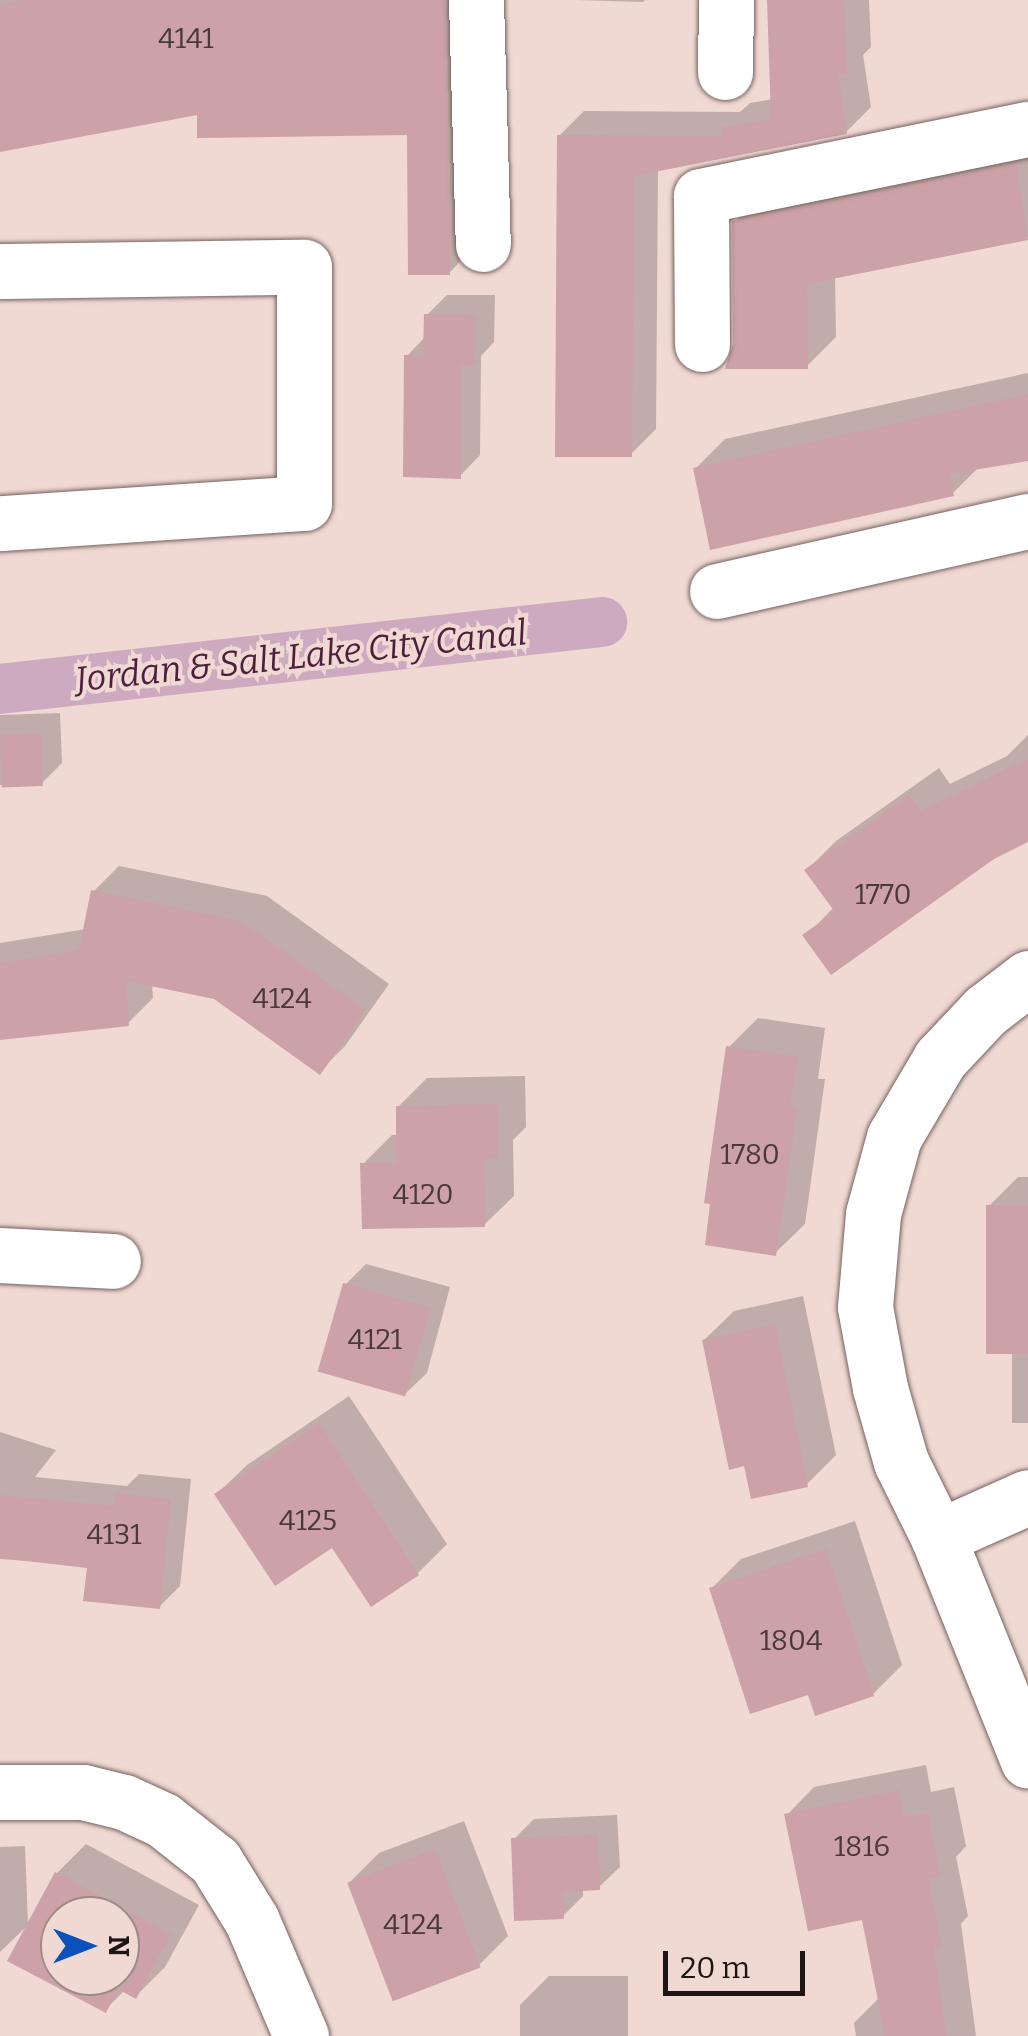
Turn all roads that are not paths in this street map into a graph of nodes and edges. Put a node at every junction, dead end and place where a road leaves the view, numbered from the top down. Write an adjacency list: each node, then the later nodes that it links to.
1 (476, 0): 5 (street)
2 (726, 0): 3 (street)
3 (724, 72)
4 (1028, 129): 7 (street)
5 (483, 244)
6 (0, 270): 9 (street)
7 (702, 344)
8 (1028, 521): 10 (street)
9 (0, 523)
10 (717, 591)
11 (1028, 978): 15 (street)
12 (0, 1256): 13 (street)
13 (113, 1261)
14 (1028, 1497): 15 (street)
15 (938, 1537): 16 (street)
16 (1028, 1761)
17 (0, 1792): 18 (street)
18 (300, 2036)

